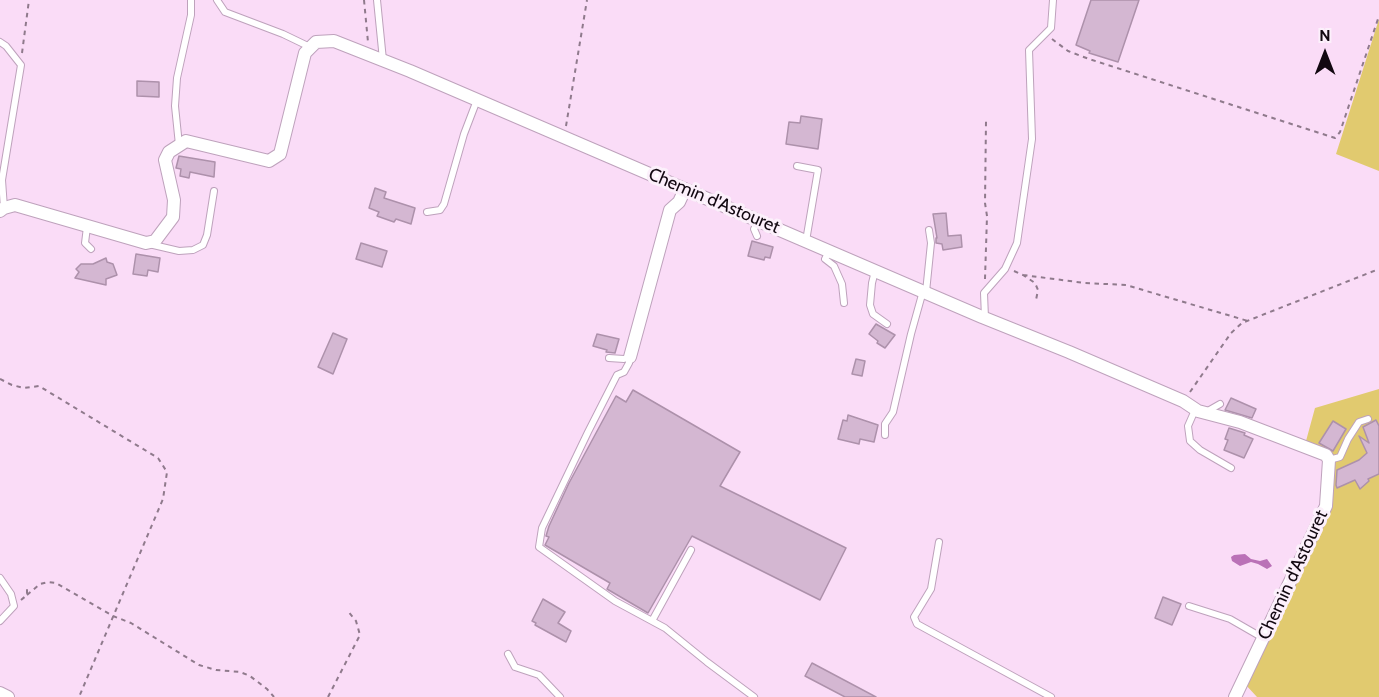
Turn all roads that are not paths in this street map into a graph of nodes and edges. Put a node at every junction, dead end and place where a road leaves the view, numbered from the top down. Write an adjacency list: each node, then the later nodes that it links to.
1 (191, 0): 9 (lane)
2 (217, 0): 6 (lane)
3 (377, 0): 7 (lane)
4 (1053, 0): 26 (lane)
5 (0, 42): 13 (lane)
6 (310, 47): 7 (street, Chemin d'Astouret); 9 (street)
7 (384, 60): 8 (street, Chemin d'Astouret)
8 (477, 100): 11 (street, Chemin d'Astouret); 14 (lane)
9 (179, 146): 20 (street)
10 (797, 166): 19 (lane)
11 (685, 189): 15 (street, Chemin d'Astouret); 28 (street)
12 (214, 191): 20 (lane)
13 (2, 209): 16 (street)
14 (427, 212)
15 (758, 220): 18 (lane); 19 (street, Chemin d'Astouret)
16 (88, 226): 20 (street); 21 (lane)
17 (929, 230): 24 (lane)
18 (757, 236)
19 (807, 241): 22 (street, Chemin d'Astouret)
20 (146, 243)
21 (91, 249)
22 (829, 250): 23 (street, Chemin d'Astouret); 25 (lane)
23 (875, 270): 24 (street, Chemin d'Astouret); 27 (lane)
24 (925, 292): 26 (street, Chemin d'Astouret); 33 (lane)
25 (844, 303)
26 (985, 318): 31 (street, Chemin d'Astouret)
27 (887, 324)
28 (630, 357): 29 (lane); 41 (lane)
29 (609, 358)
30 (1220, 404): 31 (lane)
31 (1200, 411): 34 (street, Chemin d'Astouret); 35 (lane)
32 (1368, 419): 34 (lane)
33 (885, 435)
34 (1329, 460): 42 (street, Chemin d'Astouret)
35 (1231, 468)
36 (939, 542): 48 (lane)
37 (691, 550): 41 (lane)
38 (0, 578): 40 (lane)
39 (1189, 606): 42 (lane)
40 (0, 621)
41 (652, 621): 47 (lane)
42 (1264, 638): 49 (street, Chemin d'Astouret)
43 (508, 654): 46 (lane)
44 (0, 693): 45 (street)
45 (8, 697)
46 (560, 697)
47 (754, 697)
48 (1051, 697)
49 (1235, 697)

